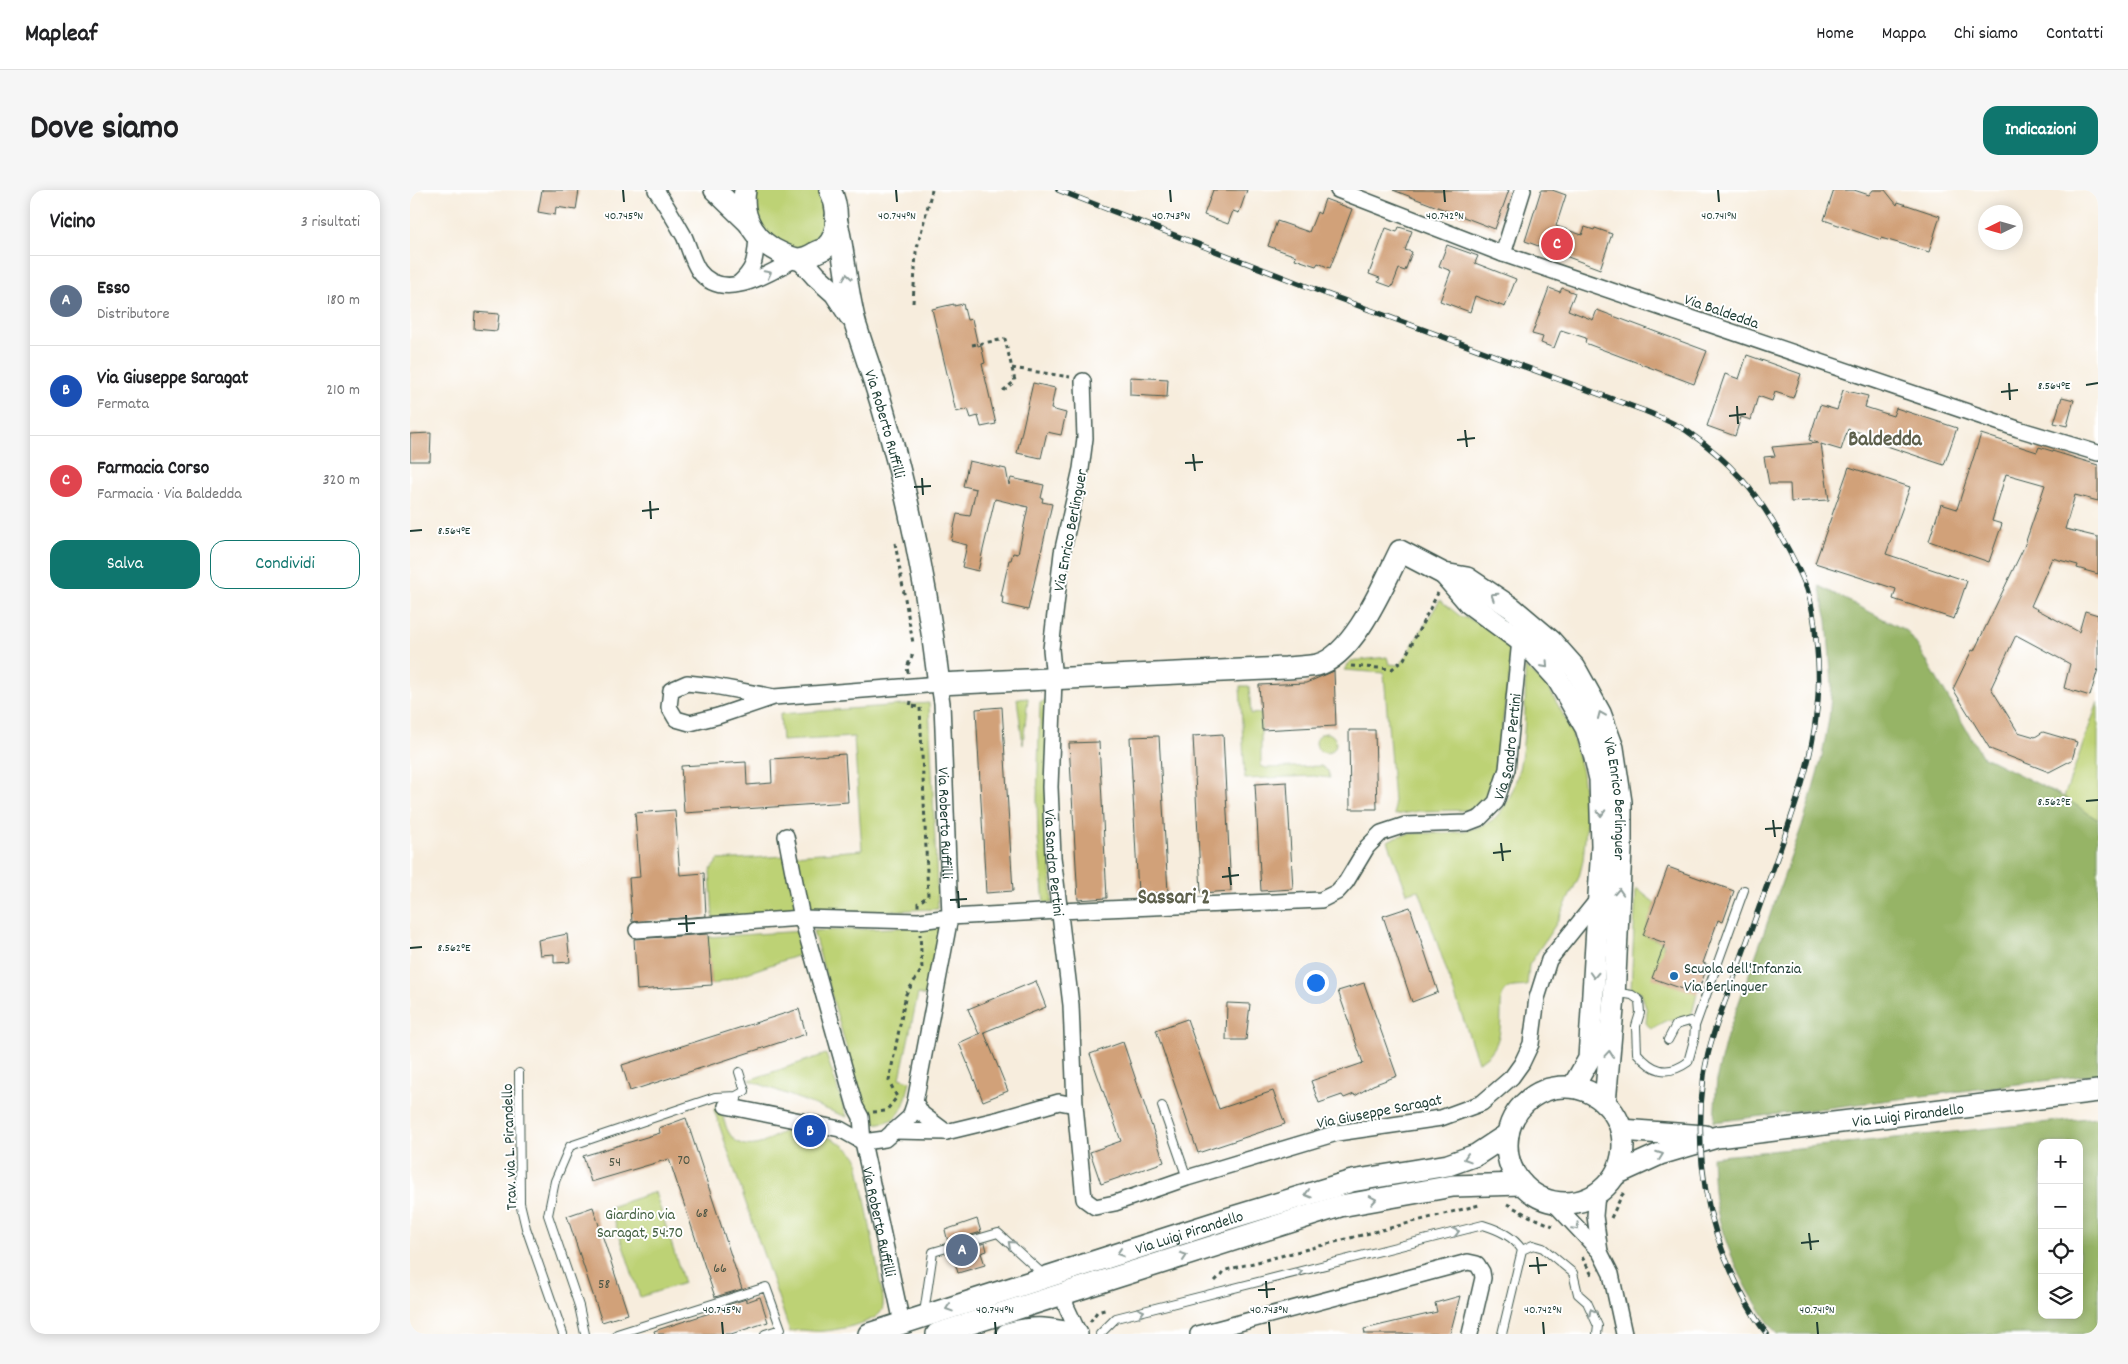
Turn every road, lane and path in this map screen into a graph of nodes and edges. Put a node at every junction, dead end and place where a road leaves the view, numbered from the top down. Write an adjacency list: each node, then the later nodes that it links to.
1 (656, 190): 12 (street)
2 (715, 190): 9 (street)
3 (745, 190): 9 (street)
4 (830, 190): 8 (street, Via Roberto Ruffilli)
5 (932, 190): 13 (path)
6 (1338, 190): 10 (street, Via Baldedda)
7 (1524, 190): 10 (street)
8 (836, 218): 11 (street); 14 (street, Via Roberto Ruffilli, one-way to 8)
9 (753, 230): 11 (street); 12 (street)
10 (1503, 254): 19 (street, Via Baldedda)
11 (798, 259): 12 (street, one-way to 11); 14 (street, Via Roberto Ruffilli)
12 (738, 284)
13 (913, 303)
14 (856, 324): 27 (street, Via Roberto Ruffilli)
15 (972, 345): 16 (path)
16 (1012, 368): 17 (path); 18 (path)
17 (1083, 381): 25 (street, Via Enrico Berlinguer)
18 (1000, 393)
19 (2098, 453)
20 (894, 536): 26 (path)
21 (1444, 574): 23 (street, Via Enrico Berlinguer); 25 (street, Via Enrico Berlinguer); 36 (street, Via Enrico Berlinguer, one-way to 21)
22 (1447, 596): 24 (path)
23 (1520, 640): 31 (street, Via Enrico Berlinguer, one-way to 31); 32 (street, Via Sandro Pertini)
24 (1345, 665)
25 (1054, 679): 27 (street); 32 (street, Via Sandro Pertini)
26 (909, 687): 27 (street); 27 (path); 28 (street)
27 (940, 691): 33 (street, Via Roberto Ruffilli)
28 (774, 697): 28 (street)
29 (786, 836): 34 (street)
30 (1744, 890): 37 (lane)
31 (1599, 898): 41 (street, Via Enrico Berlinguer, one-way to 41); 54 (street, Via Giuseppe Saragat)
32 (1059, 911): 33 (street); 46 (street)
33 (950, 917): 34 (street); 43 (street, Via Roberto Ruffilli)
34 (802, 918): 35 (street); 53 (street)
35 (637, 930)
36 (1614, 997): 37 (lane); 45 (street, Via Enrico Berlinguer, one-way to 36)
37 (1695, 1026): 38 (lane)
38 (1668, 1040)
39 (739, 1072): 44 (lane)
40 (519, 1073): 67 (lane, Trav. via L. Pirandello)
41 (1573, 1087): 45 (street); 51 (street)
42 (2098, 1091): 52 (street, Via Luigi Pirandello)
43 (915, 1102): 49 (street, Via Roberto Ruffilli); 50 (street)
44 (734, 1103): 53 (street); 68 (lane)
45 (1605, 1103): 48 (street)
46 (1075, 1105): 50 (street); 54 (street, Via Giuseppe Saragat)
47 (1162, 1106): 54 (lane)
48 (1621, 1130): 52 (street, Via Luigi Pirandello); 55 (street)
49 (893, 1131): 50 (street); 53 (street, Via Roberto Ruffilli)
50 (946, 1132)
51 (1508, 1134): 56 (street); 61 (street, Via Luigi Pirandello, one-way to 61)
52 (1717, 1137): 55 (street, Via Luigi Pirandello, one-way to 52)
53 (863, 1142): 65 (street, Via Roberto Ruffilli)
54 (1187, 1178)
55 (1622, 1182): 57 (street); 59 (path)
56 (1522, 1184): 58 (street); 63 (street, Via Luigi Pirandello, one-way to 56)
57 (1597, 1194): 58 (street); 59 (street)
58 (1553, 1202): 59 (street, one-way to 59)
59 (1585, 1236): 62 (path); 79 (street)
60 (1522, 1250): 74 (lane, one-way to 60); 77 (lane); 78 (lane, one-way to 60)
61 (1047, 1277): 64 (street, Via Luigi Pirandello, one-way to 64); 64 (lane, one-way to 64)
62 (1592, 1277)
63 (1065, 1293): 66 (street, Via Luigi Pirandello); 73 (street)
64 (924, 1316): 65 (street, Via Luigi Pirandello)
65 (902, 1324): 71 (street, Via Luigi Pirandello)
66 (952, 1332)
67 (563, 1334)
68 (585, 1334)
69 (617, 1334): 70 (lane)
70 (765, 1334)
71 (869, 1334)
72 (1007, 1334): 73 (street)
73 (1078, 1334)
74 (1100, 1334)
75 (1198, 1334): 76 (street)
76 (1470, 1334)
77 (1502, 1334)
78 (1596, 1334)
79 (1624, 1334)

